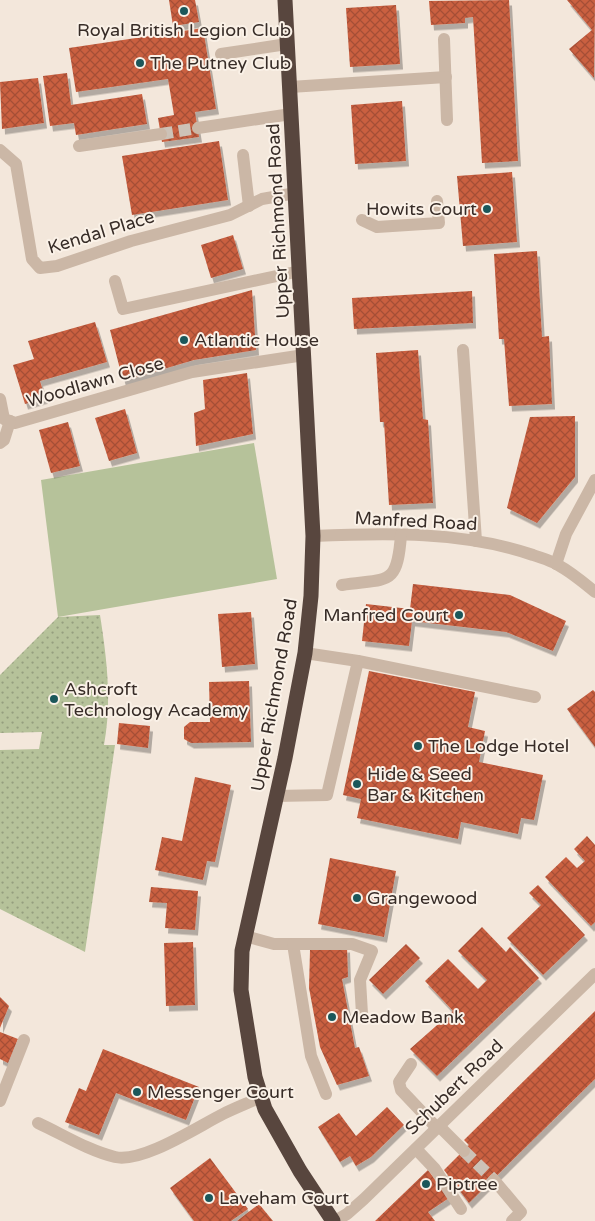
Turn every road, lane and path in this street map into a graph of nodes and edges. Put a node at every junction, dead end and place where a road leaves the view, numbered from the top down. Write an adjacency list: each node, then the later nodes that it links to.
1 (285, 0): 3 (highway, Upper Richmond Road)
2 (444, 39): 5 (street)
3 (288, 44): 4 (street); 6 (highway, Upper Richmond Road)
4 (221, 54)
5 (446, 77): 6 (street); 8 (street)
6 (290, 87): 7 (highway, Upper Richmond Road)
7 (292, 114): 9 (street); 14 (highway, Upper Richmond Road)
8 (447, 120)
9 (198, 128)
10 (161, 134): 11 (street)
11 (79, 146)
12 (0, 150): 16 (street, Kendal Place)
13 (243, 155): 16 (street)
14 (296, 192): 16 (street, Kendal Place); 18 (highway, Upper Richmond Road)
15 (436, 201): 17 (street)
16 (249, 206)
17 (362, 220)
18 (300, 271): 19 (street); 21 (highway, Upper Richmond Road)
19 (115, 281)
20 (463, 350): 28 (street)
21 (304, 356): 23 (street, Woodlawn Close); 27 (highway, Upper Richmond Road)
22 (0, 399): 23 (street, Woodlawn Close)
23 (10, 421): 24 (street)
24 (0, 443)
25 (595, 480): 29 (street)
26 (401, 535): 27 (street, Manfred Road); 28 (street, Manfred Road); 30 (street)
27 (312, 536): 32 (highway, Upper Richmond Road)
28 (476, 541): 29 (street, Manfred Road)
29 (556, 564): 31 (street, Manfred Road)
30 (342, 585)
31 (595, 592)
32 (305, 653): 33 (street); 35 (highway, Upper Richmond Road)
33 (358, 661): 34 (street); 35 (street)
34 (535, 697)
35 (276, 796): 36 (highway, Upper Richmond Road)
36 (246, 936): 37 (street); 43 (highway, Upper Richmond Road)
37 (294, 944): 39 (street); 42 (street)
38 (595, 974): 46 (street, Schubert Road)
39 (362, 1014)
40 (24, 1040): 44 (street)
41 (411, 1064): 46 (street)
42 (326, 1094)
43 (261, 1097): 45 (street); 51 (highway, Upper Richmond Road)
44 (0, 1101)
45 (38, 1123)
46 (438, 1127): 47 (street, Schubert Road); 48 (street)
47 (416, 1149): 50 (street); 51 (street, Schubert Road)
48 (464, 1151)
49 (494, 1180): 52 (street)
50 (461, 1209)
51 (334, 1221)
52 (512, 1221)

